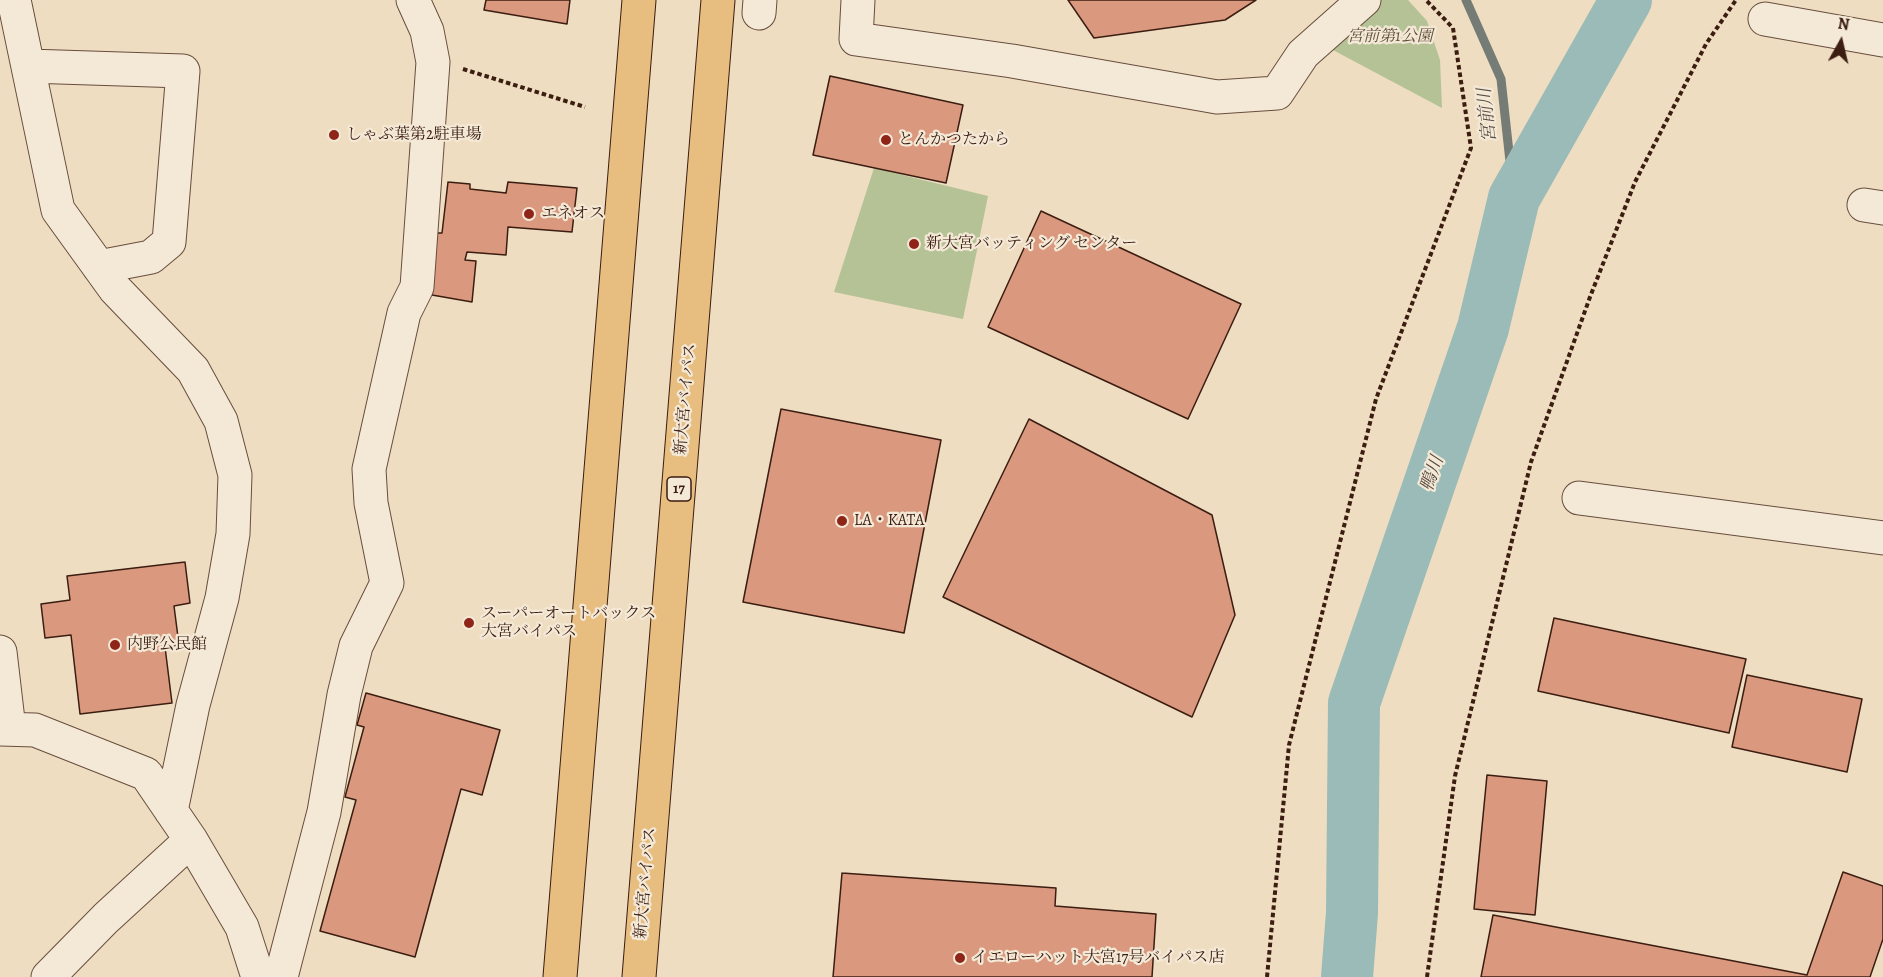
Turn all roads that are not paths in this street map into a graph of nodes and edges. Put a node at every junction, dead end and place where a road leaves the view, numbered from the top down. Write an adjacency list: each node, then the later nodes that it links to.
1 (14, 0): 9 (street)
2 (413, 0): 19 (street)
3 (639, 0): 20 (highway)
4 (718, 0): 21 (highway, 新大宮バイパス / 17)
5 (858, 0): 6 (street)
6 (1364, 0)
7 (1765, 19): 8 (street)
8 (1883, 40)
9 (17, 55): 10 (street); 10 (street)
10 (99, 267): 15 (street)
11 (1579, 498): 12 (street)
12 (1883, 538)
13 (0, 652): 14 (street)
14 (5, 729): 15 (street)
15 (171, 811): 16 (street)
16 (192, 840): 17 (street); 18 (street)
17 (48, 977)
18 (258, 977)
19 (281, 977)
20 (560, 977)
21 (639, 977)

